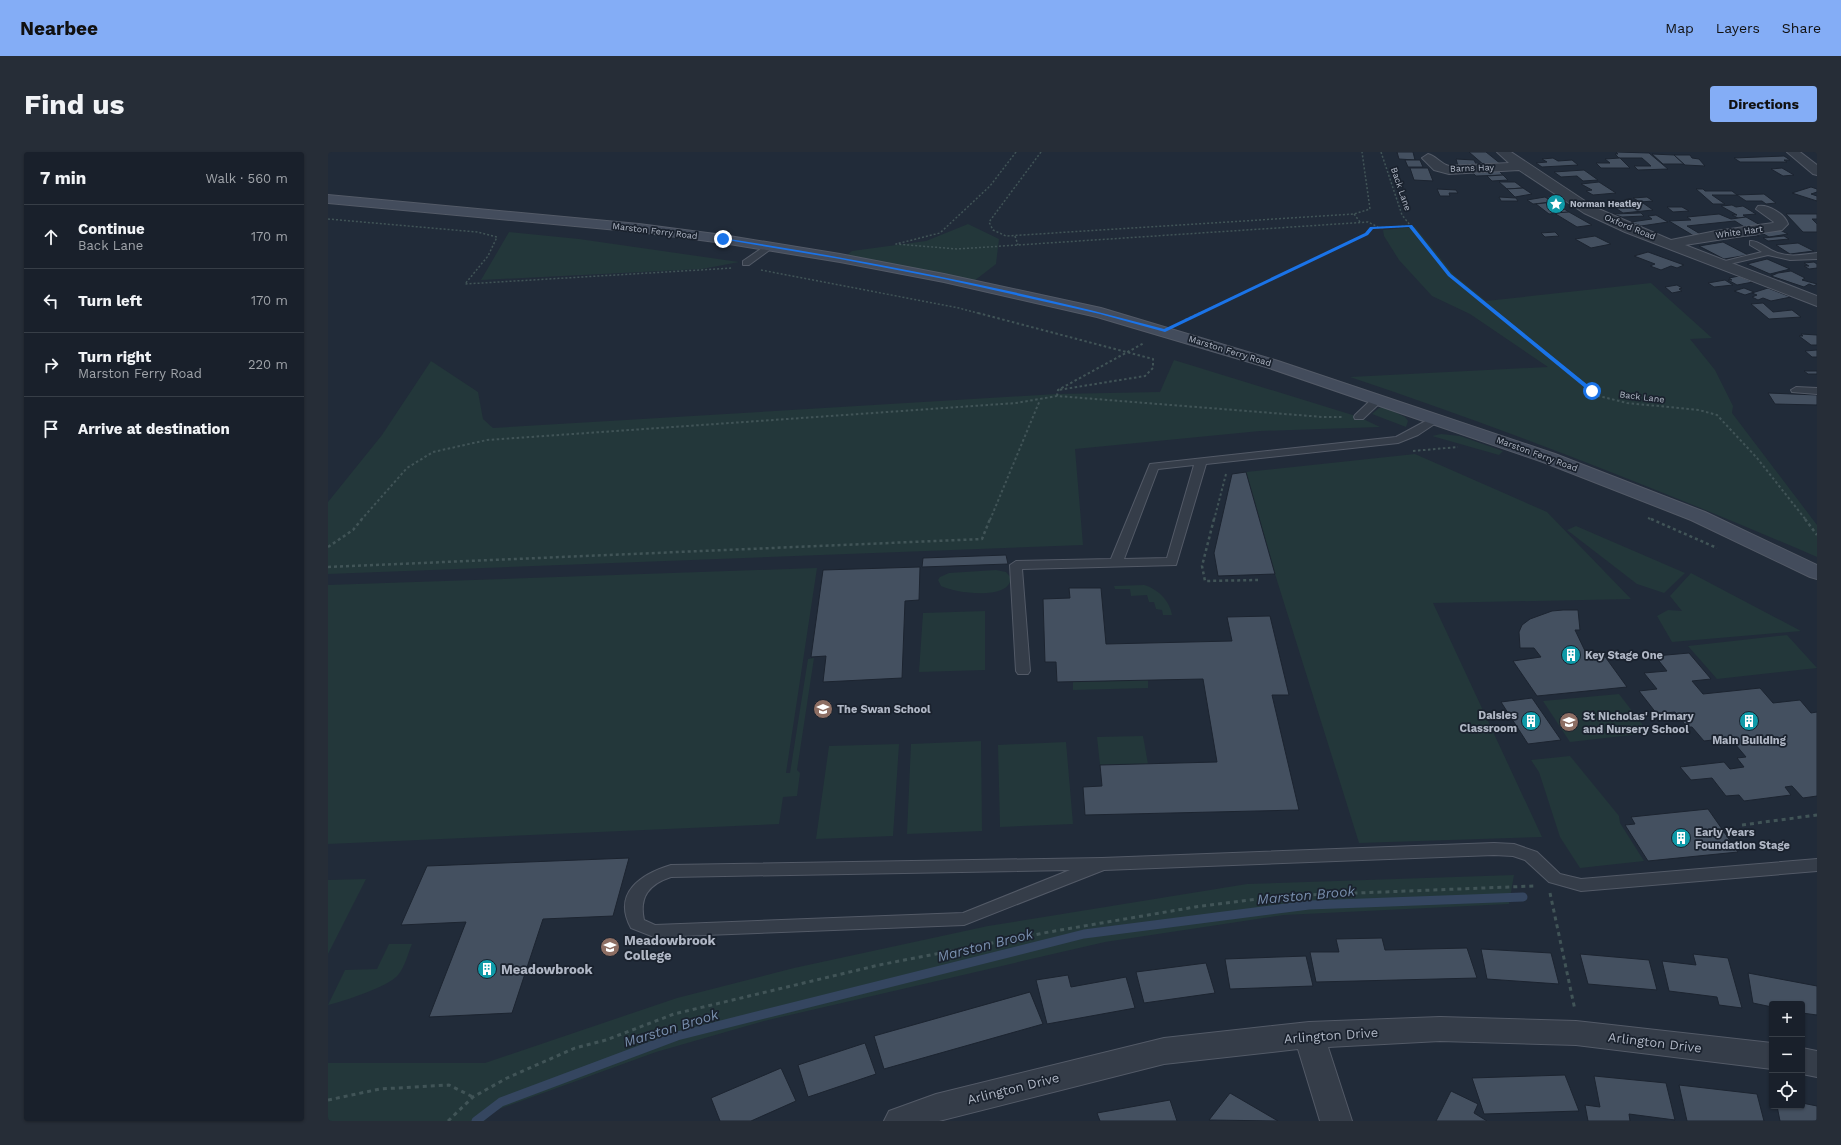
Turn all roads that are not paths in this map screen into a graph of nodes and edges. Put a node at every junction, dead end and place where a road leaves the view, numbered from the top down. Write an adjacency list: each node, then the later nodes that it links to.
1 (1503, 152): 4 (street, Oxford Road)
2 (1793, 152): 5 (street)
3 (1428, 158): 4 (street, Barns Hay)
4 (1521, 166): 9 (street, Oxford Road)
5 (1817, 171)
6 (328, 199): 10 (main road, Marston Ferry Road)
7 (1763, 209): 9 (street, White Hart)
8 (1753, 243): 11 (lane)
9 (1672, 244): 13 (street, Oxford Road)
10 (771, 246): 14 (lane); 18 (main road, Marston Ferry Road)
11 (1768, 253): 12 (lane); 13 (lane)
12 (1817, 256)
13 (1724, 264): 15 (street, Oxford Road)
14 (743, 265)
15 (1817, 301)
16 (1796, 390): 17 (lane)
17 (1817, 391)
18 (1378, 400): 19 (lane); 20 (main road, Marston Ferry Road)
19 (1359, 418)
20 (1435, 419): 21 (lane); 23 (main road, Marston Ferry Road)
21 (1200, 461): 22 (lane); 22 (lane)
22 (1100, 563): 24 (lane)
23 (1817, 573)
24 (1023, 672)
25 (1102, 864): 25 (lane); 26 (lane)
26 (1817, 865)
27 (1309, 1034): 28 (street, Arlington Drive); 31 (street, Arlington Drive); 32 (street)
28 (1769, 1056)
29 (1805, 1062): 30 (street)
30 (1817, 1064)
31 (900, 1121)
32 (1336, 1121)

